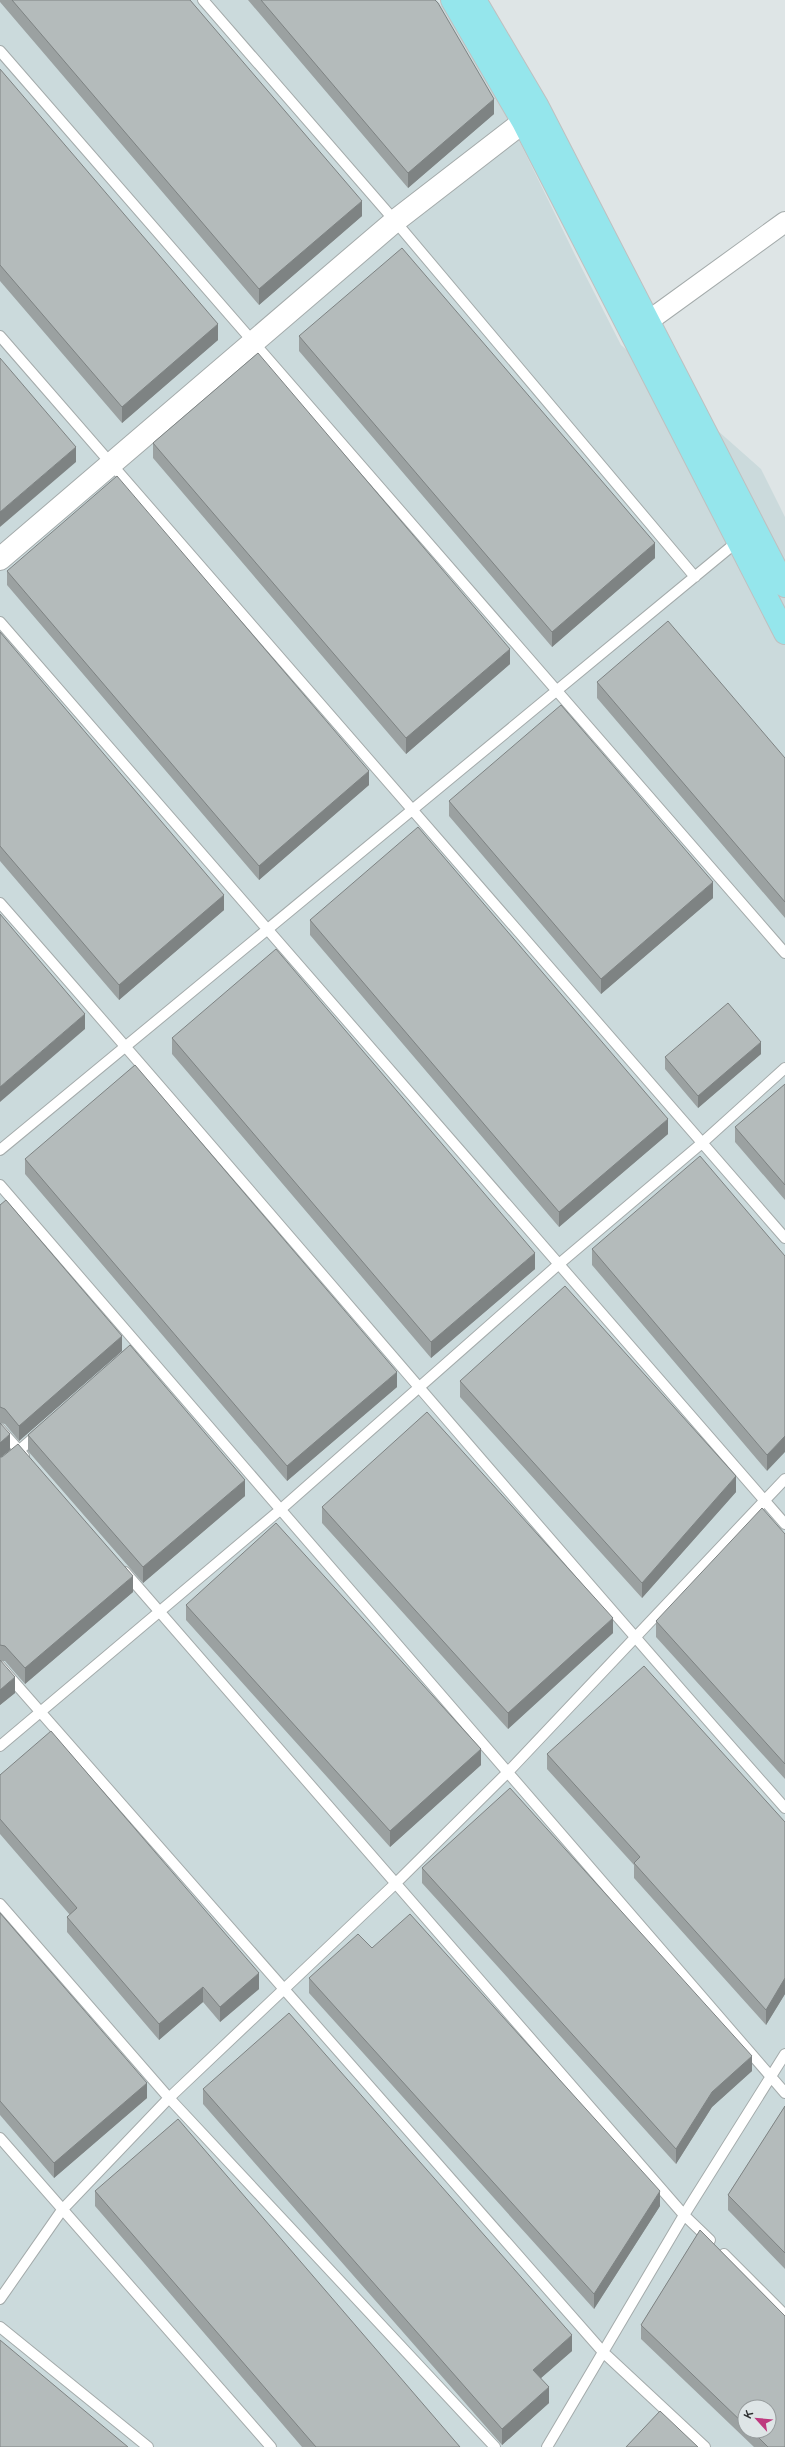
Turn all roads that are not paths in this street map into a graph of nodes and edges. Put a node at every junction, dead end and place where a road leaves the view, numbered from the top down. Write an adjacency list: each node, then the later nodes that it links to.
1 (203, 0): 6 (lane)
2 (452, 0): 5 (main road)
3 (475, 0): 8 (main road)
4 (0, 51): 10 (lane)
5 (523, 122): 6 (street); 12 (main road)
6 (395, 221): 10 (street); 14 (lane)
7 (785, 222): 8 (street)
8 (647, 322): 15 (main road)
9 (0, 336): 11 (lane)
10 (253, 342): 11 (street); 18 (lane)
11 (112, 464): 13 (street); 19 (lane)
12 (738, 541): 14 (lane); 17 (main road)
13 (0, 559)
14 (695, 577): 18 (lane)
15 (785, 586)
16 (0, 622): 21 (lane)
17 (785, 633)
18 (557, 691): 19 (lane); 22 (lane)
19 (413, 810): 21 (lane); 25 (lane)
20 (0, 903): 23 (lane)
21 (267, 930): 23 (lane); 29 (lane)
22 (785, 953)
23 (126, 1046): 26 (lane); 30 (lane)
24 (785, 1068): 25 (lane)
25 (702, 1143): 28 (lane); 29 (lane)
26 (0, 1150)
27 (0, 1185): 38 (lane)
28 (785, 1238)
29 (559, 1264): 30 (lane); 37 (lane)
30 (418, 1386): 38 (lane); 42 (lane)
31 (49, 1424): 33 (lane)
32 (0, 1429): 33 (lane)
33 (19, 1450): 34 (lane); 35 (lane)
34 (29, 1462)
35 (0, 1467)
36 (785, 1479): 37 (lane)
37 (764, 1500): 39 (lane); 42 (lane)
38 (280, 1510): 41 (lane); 46 (lane)
39 (785, 1524)
40 (118, 1564): 41 (lane)
41 (160, 1612): 44 (lane); 48 (lane)
42 (635, 1639): 46 (lane); 47 (lane)
43 (0, 1666): 44 (lane)
44 (40, 1712): 45 (lane); 50 (lane)
45 (0, 1746)
46 (508, 1772): 48 (lane); 52 (lane)
47 (785, 1808)
48 (396, 1883): 50 (lane); 57 (lane)
49 (0, 1904): 54 (lane)
50 (285, 1988): 54 (lane); 61 (lane)
51 (785, 2054): 52 (lane)
52 (770, 2078): 53 (lane); 57 (lane)
53 (785, 2093)
54 (169, 2098): 56 (lane); 64 (lane)
55 (0, 2138): 56 (lane)
56 (62, 2210): 58 (lane); 63 (lane)
57 (684, 2215): 59 (lane); 61 (lane)
58 (0, 2299)
59 (785, 2315)
60 (0, 2327): 62 (lane)
61 (603, 2352): 65 (lane); 66 (lane)
62 (148, 2447)
63 (271, 2447)
64 (496, 2447)
65 (547, 2447)
66 (705, 2447)

